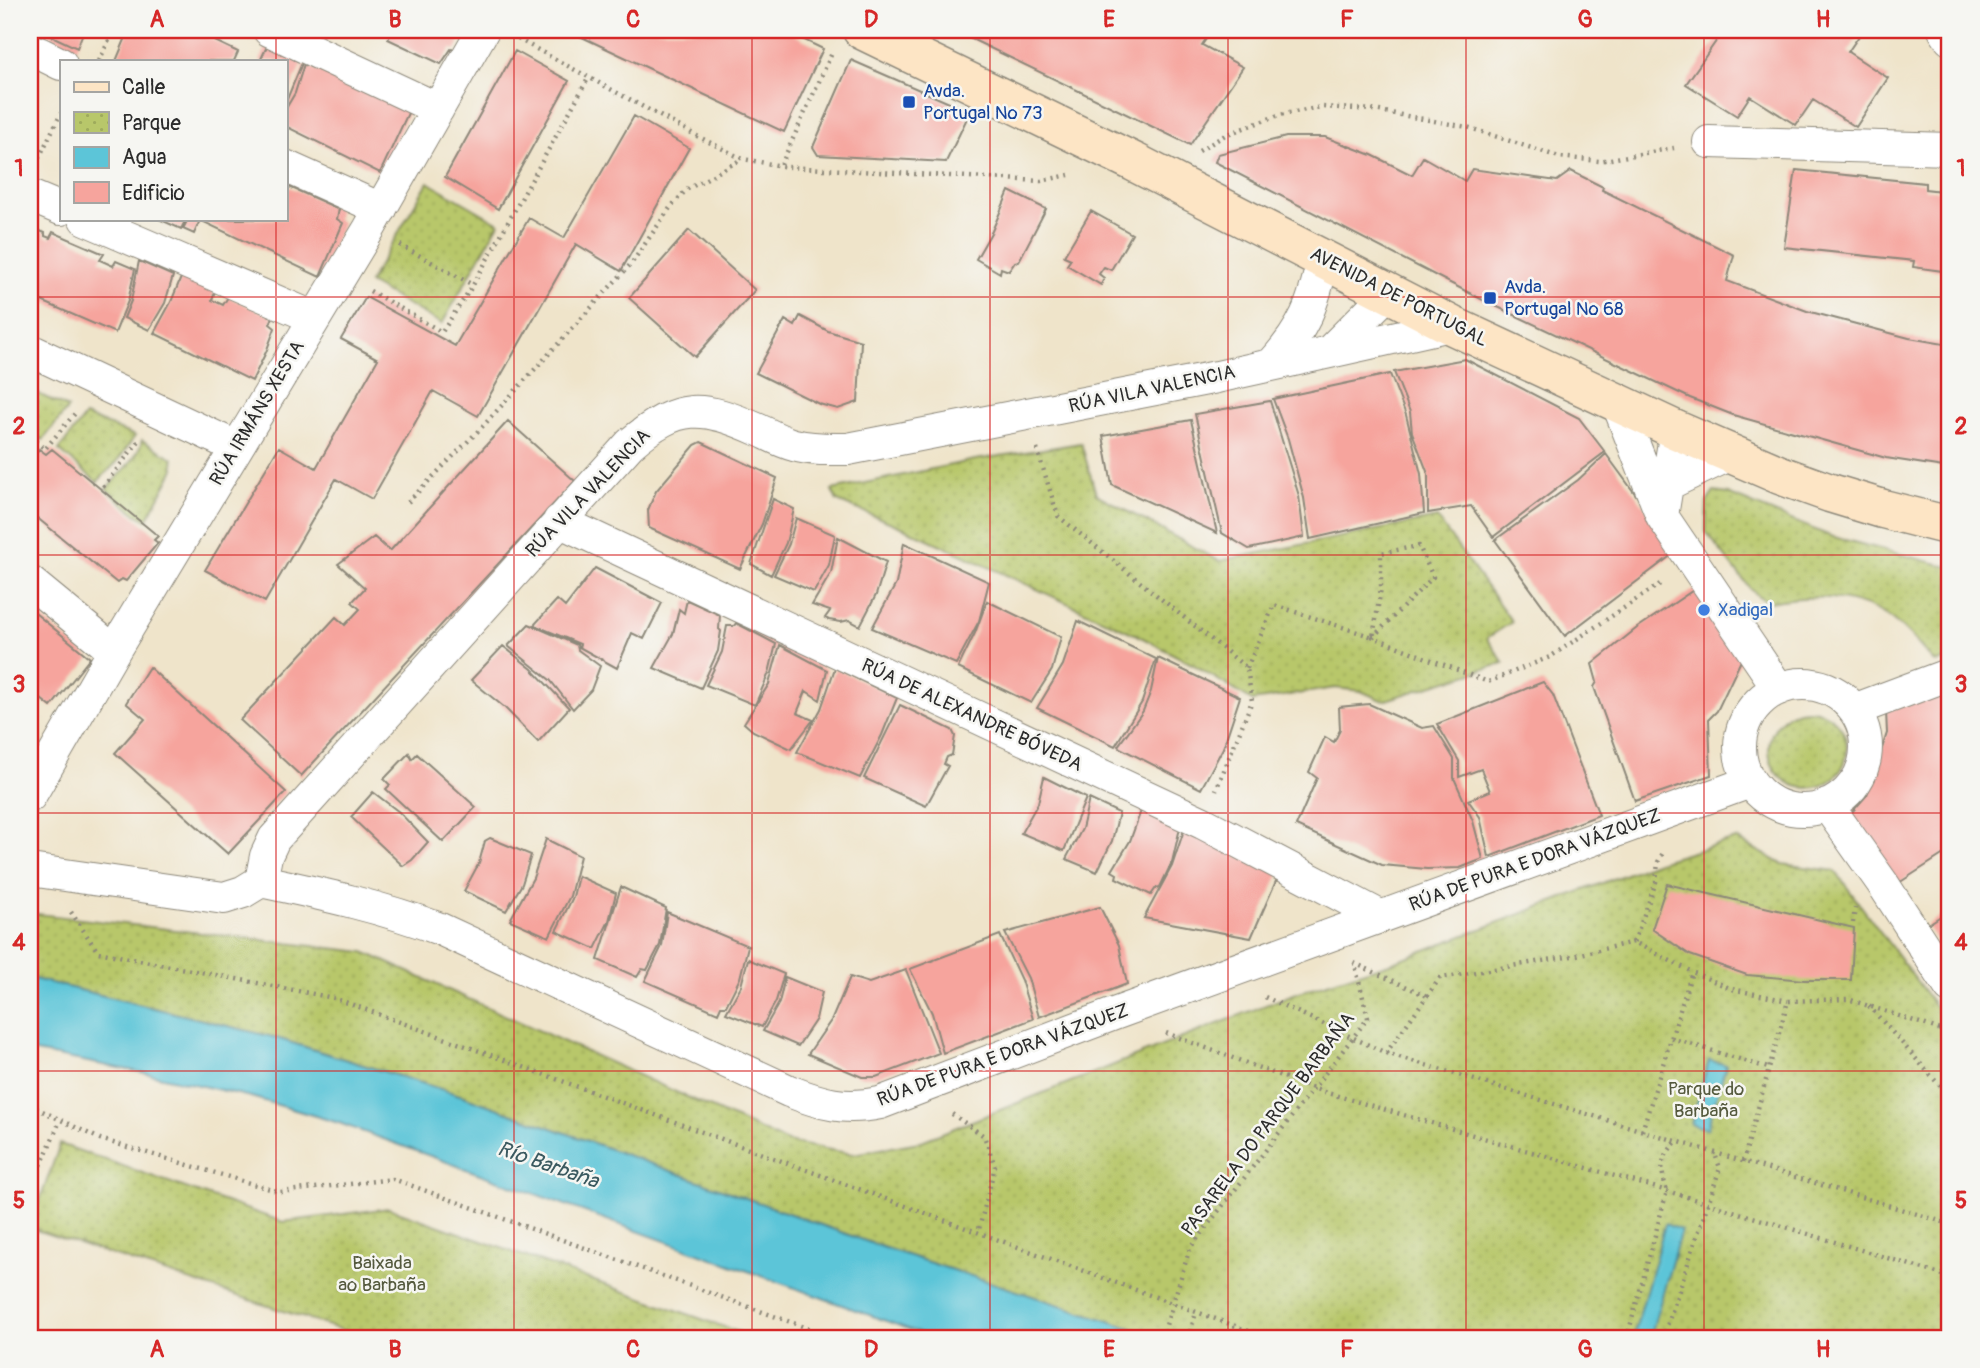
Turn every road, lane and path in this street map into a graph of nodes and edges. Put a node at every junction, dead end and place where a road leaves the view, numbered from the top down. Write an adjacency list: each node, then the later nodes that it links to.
1 (114, 30): 7 (path)
2 (269, 30): 9 (street)
3 (1944, 30): 6 (street)
4 (498, 33): 8 (path); 9 (street, RÚA IRMÁNS XESTA)
5 (850, 36): 14 (path); 16 (street, AVENIDA DE PORTUGAL)
6 (1950, 39)
7 (99, 60)
8 (589, 77): 13 (path); 24 (path)
9 (438, 109): 20 (street, RÚA IRMÁNS XESTA)
10 (60, 115): 17 (path)
11 (1709, 142): 12 (street); 16 (path)
12 (1950, 149)
13 (743, 159): 14 (path); 41 (path)
14 (781, 165): 18 (path)
15 (287, 167): 20 (street)
16 (1159, 175): 22 (street, AVENIDA DE PORTUGAL)
17 (32, 181): 19 (street)
18 (1041, 181)
19 (60, 208)
20 (375, 219): 23 (street, RÚA IRMÁNS XESTA); 24 (path)
21 (87, 220): 26 (street)
22 (1323, 259): 25 (street, AVENIDA DE PORTUGAL); 30 (street)
23 (341, 274): 24 (path); 26 (street, RÚA IRMÁNS XESTA)
24 (473, 285)
25 (1388, 293): 27 (street, AVENIDA DE PORTUGAL); 29 (street)
26 (315, 318): 37 (street, RÚA IRMÁNS XESTA)
27 (1451, 325): 29 (street, RÚA VILA VALENCIA); 32 (street, AVENIDA DE PORTUGAL)
28 (30, 350): 31 (street)
29 (1329, 351): 30 (street, RÚA VILA VALENCIA)
30 (1273, 363): 34 (street, RÚA VILA VALENCIA)
31 (98, 382): 33 (street); 36 (path)
32 (1617, 402): 35 (street, AVENIDA DE PORTUGAL); 42 (street)
33 (162, 412): 37 (street); 40 (path)
34 (1031, 413): 43 (street, RÚA VILA VALENCIA); 49 (path)
35 (1676, 430): 38 (street, AVENIDA DE PORTUGAL); 39 (street)
36 (30, 436)
37 (236, 447): 48 (street, RÚA IRMÁNS XESTA)
38 (1731, 454): 39 (street); 44 (street, AVENIDA DE PORTUGAL)
39 (1668, 484): 42 (street)
40 (103, 487)
41 (408, 502)
42 (1662, 516): 45 (street)
43 (559, 521): 57 (street, RÚA DE ALEXANDRE BÓVEDA); 60 (street, RÚA VILA VALENCIA)
44 (1950, 526)
45 (1693, 562): 47 (path); 51 (street)
46 (30, 582): 48 (street)
47 (1373, 637): 47 (path); 49 (path)
48 (114, 651): 53 (street, RÚA IRMÁNS XESTA)
49 (1247, 668): 57 (path)
50 (1950, 674): 52 (street)
51 (1779, 689): 52 (street); 54 (street)
52 (1854, 710): 56 (street)
53 (42, 745): 55 (street, RÚA IRMÁNS XESTA)
54 (1750, 782): 56 (street); 61 (street, RÚA DE PURA E DORA VÁZQUEZ)
55 (30, 796)
56 (1827, 805): 65 (street)
57 (1203, 823): 61 (street, RÚA DE ALEXANDRE BÓVEDA)
58 (1658, 862): 62 (path)
59 (38, 871): 60 (street); 86 (path)
60 (261, 881): 74 (street, RÚA DE PURA E DORA VÁZQUEZ)
61 (1380, 916): 64 (street, RÚA DE PURA E DORA VÁZQUEZ)
62 (1634, 942): 63 (path); 66 (path)
63 (1692, 972): 67 (path); 71 (path)
64 (1219, 975): 69 (street, RÚA DE PURA E DORA VÁZQUEZ); 72 (path)
65 (1950, 987)
66 (1427, 996): 72 (path); 90 (path, PASARELA DO PARQUE BARBAÑA, bridge)
67 (1788, 1001): 68 (path); 73 (path)
68 (1868, 1005): 70 (path); 75 (path)
69 (1114, 1014): 74 (street, RÚA DE PURA E DORA VÁZQUEZ); 83 (path)
70 (1950, 1033)
71 (1671, 1038): 73 (path); 78 (path)
72 (1386, 1053): 78 (path)
73 (1768, 1068): 81 (path)
74 (918, 1089): 86 (path)
75 (1950, 1097)
76 (30, 1105): 77 (path)
77 (60, 1121): 82 (path); 89 (path)
78 (1642, 1131): 79 (path)
79 (1676, 1142): 80 (path); 83 (path)
80 (1715, 1154): 81 (path); 84 (path)
81 (1743, 1162): 85 (path)
82 (30, 1191)
83 (1667, 1191): 84 (path); 93 (path)
84 (1706, 1203): 87 (path); 94 (path)
85 (1950, 1224)
86 (978, 1233): 88 (path)
87 (1950, 1277)
88 (1196, 1313): 91 (path); 92 (path)
89 (835, 1338)
90 (1162, 1338)
91 (1188, 1338)
92 (1268, 1338)
93 (1627, 1338)
94 (1663, 1338)

